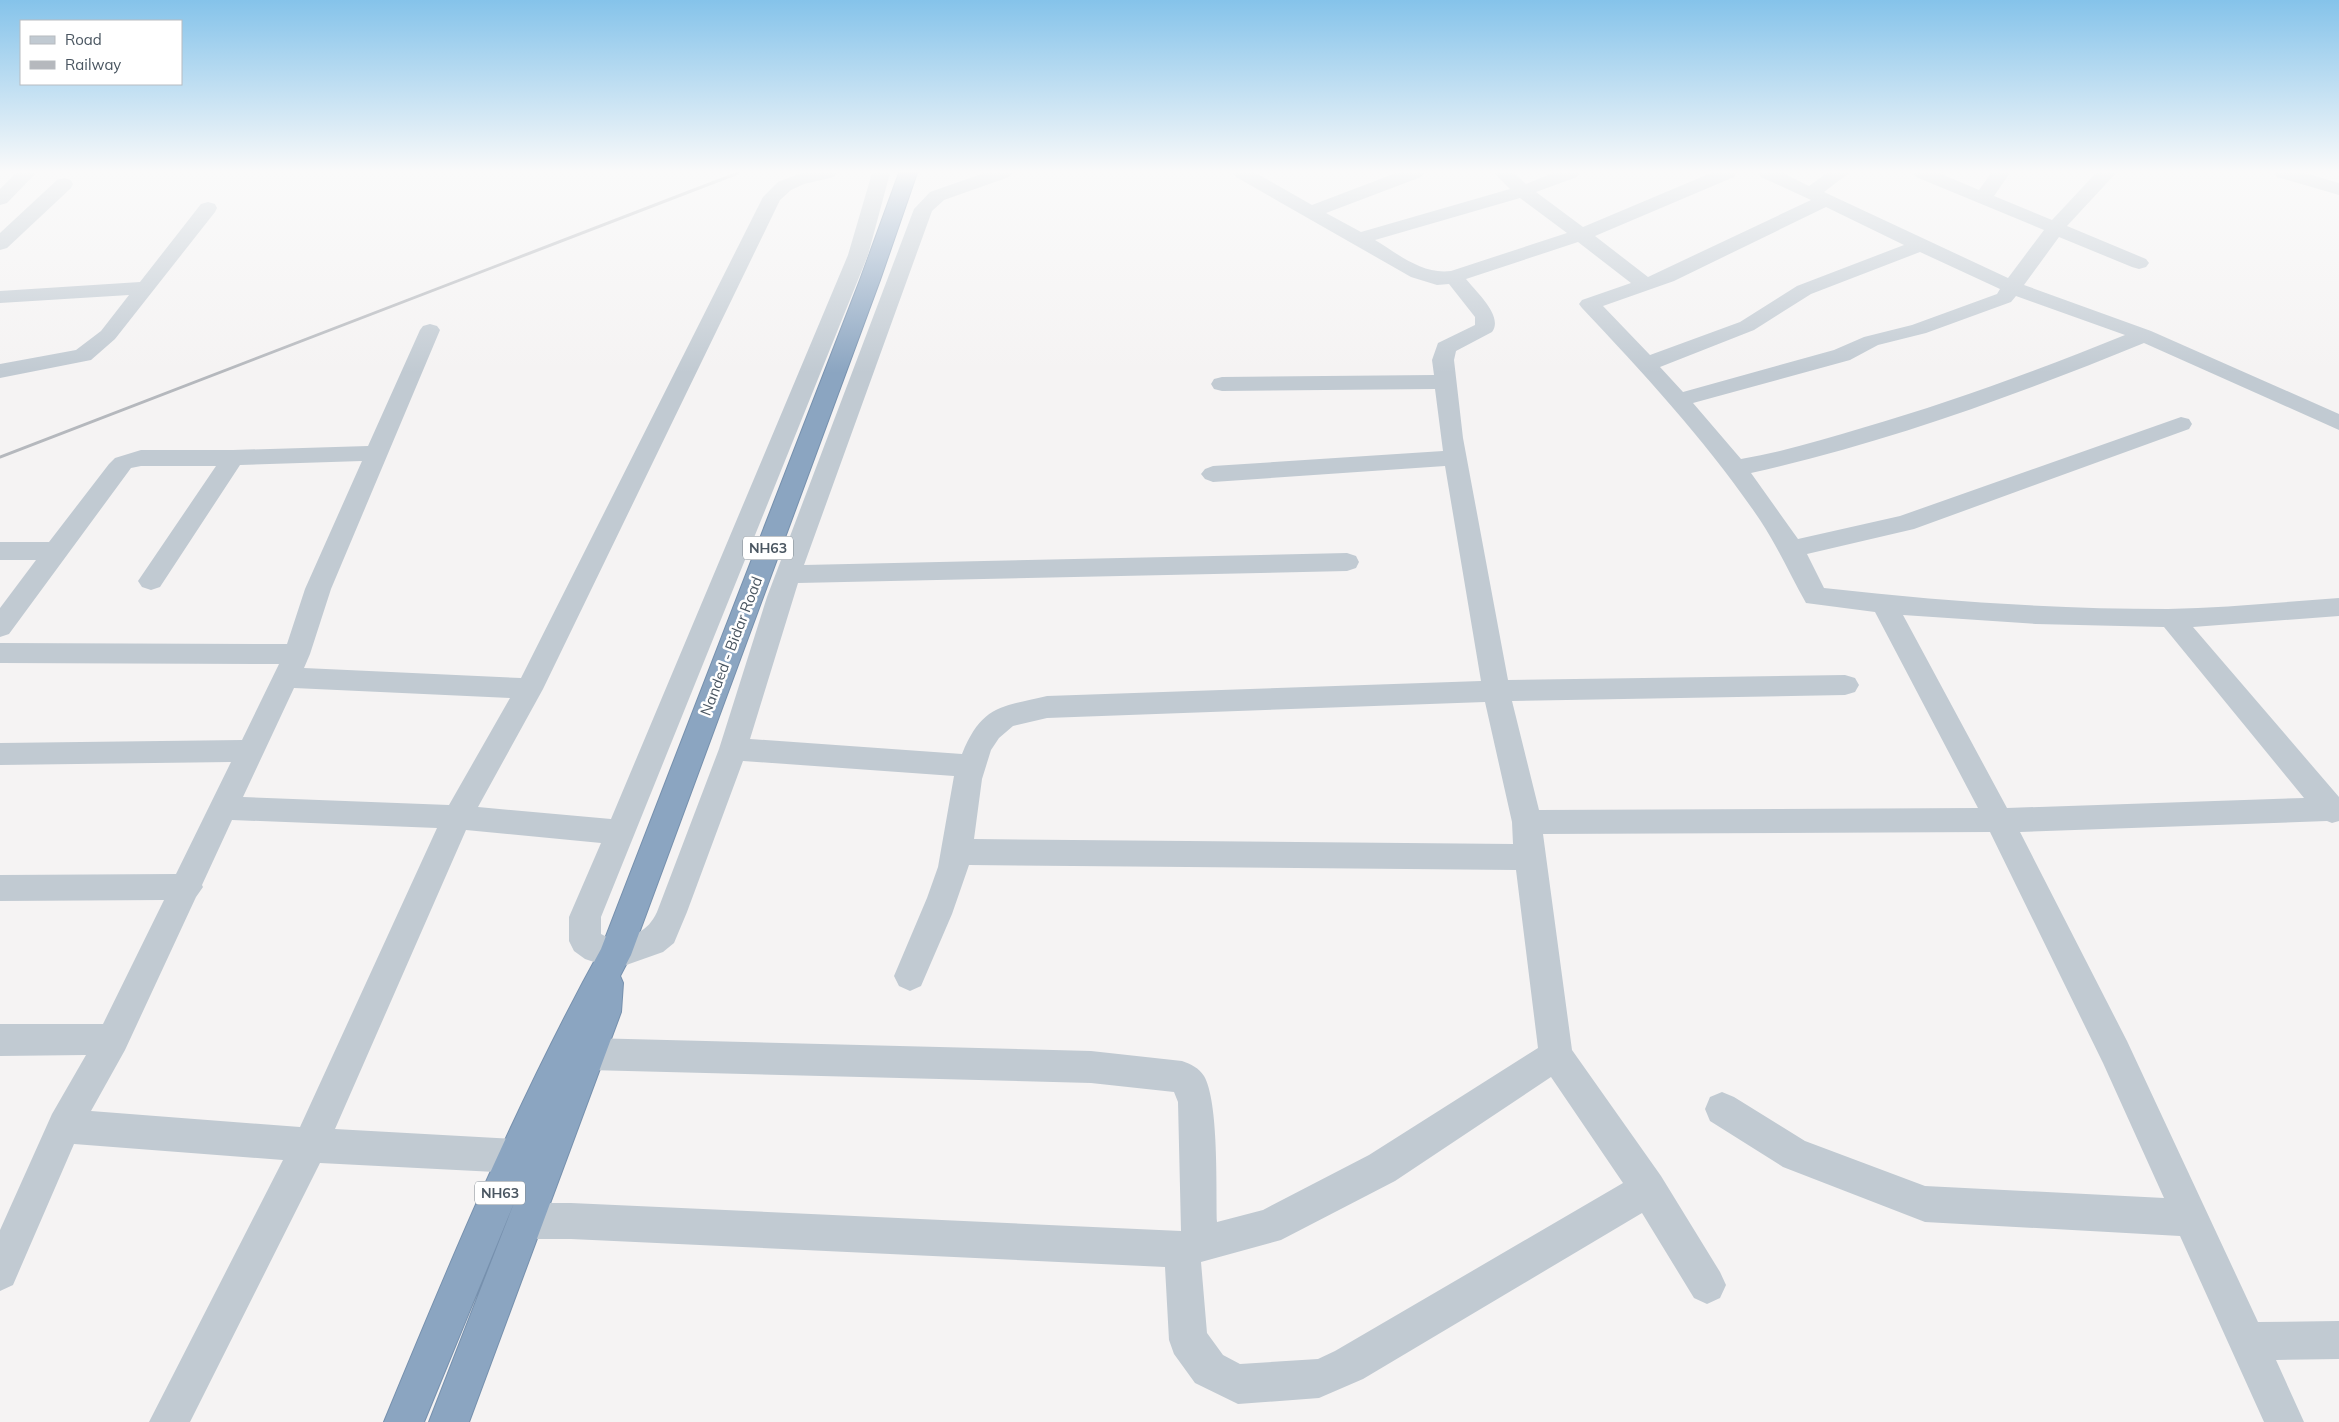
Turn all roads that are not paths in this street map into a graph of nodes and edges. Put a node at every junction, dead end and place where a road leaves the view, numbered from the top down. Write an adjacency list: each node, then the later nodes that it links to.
1 (183, 239): 17 (street)
2 (751, 239): 47 (street)
3 (862, 239): 58 (street)
4 (884, 239): 63 (highway, Nanded - Bidar Road / NH63)
5 (912, 239): 38 (street)
6 (1568, 239): 15 (street)
7 (1587, 239): 16 (street)
8 (1738, 239): 16 (street)
9 (1909, 239): 13 (street)
10 (2047, 239): 18 (street)
11 (2083, 239): 14 (street)
12 (1359, 240): 15 (street)
13 (1921, 245): 18 (street); 22 (street)
14 (2139, 262)
15 (1454, 277): 24 (street)
16 (1645, 284): 22 (street)
17 (147, 286): 19 (street); 23 (street)
18 (2011, 287): 21 (street); 26 (street)
19 (0, 297)
20 (430, 330): 29 (street)
21 (2144, 335): 27 (street); 32 (street)
22 (1647, 364): 26 (street)
23 (0, 371)
24 (1445, 382): 25 (street); 31 (street)
25 (1222, 384)
26 (1680, 400): 32 (street)
27 (2339, 422)
28 (2181, 424): 34 (street)
29 (377, 453): 30 (street); 45 (street)
30 (233, 458): 36 (street); 39 (street)
31 (1456, 458): 33 (street); 48 (street)
32 (1736, 468): 34 (street)
33 (1213, 474)
34 (1791, 549): 40 (street)
35 (0, 551): 36 (street)
36 (56, 551): 43 (street)
37 (1347, 562): 38 (street)
38 (789, 574): 49 (street)
39 (151, 581)
40 (1884, 604): 42 (street); 56 (street)
41 (2339, 607): 42 (street)
42 (2171, 618): 54 (street)
43 (0, 627)
44 (0, 654): 45 (street)
45 (290, 666): 47 (street); 50 (street)
46 (1845, 685): 48 (street)
47 (529, 689): 55 (street)
48 (1496, 691): 52 (street); 57 (street)
49 (733, 749): 52 (street); 63 (street)
50 (250, 750): 51 (street); 53 (street)
51 (0, 754)
52 (970, 766): 59 (street)
53 (222, 808): 55 (street); 61 (street)
54 (2335, 810): 56 (street)
55 (457, 817): 58 (street); 71 (street)
56 (1999, 820): 57 (street); 74 (street)
57 (1527, 822): 60 (street)
58 (620, 832): 63 (street)
59 (957, 852): 60 (street); 64 (street)
60 (1529, 857): 68 (street)
61 (188, 887): 62 (street); 65 (street)
62 (0, 888)
63 (612, 962): 67 (highway, NH63); 72 (highway, NH63)
64 (910, 976)
65 (113, 1039): 66 (street); 70 (street)
66 (0, 1040)
67 (589, 1054): 76 (highway, NH63); 77 (street)
68 (1556, 1055): 73 (street); 77 (street)
69 (1722, 1109): 74 (street)
70 (64, 1126): 71 (street); 75 (street)
71 (310, 1145): 72 (street); 82 (street)
72 (516, 1156): 83 (highway, NH63)
73 (1648, 1189): 77 (street); 79 (street)
74 (2190, 1218): 81 (street)
75 (11, 1221): 78 (street)
76 (526, 1221): 77 (street); 84 (highway, NH63)
77 (1191, 1246)
78 (0, 1272)
79 (1706, 1285)
80 (2339, 1340): 81 (street)
81 (2246, 1341): 85 (street)
82 (169, 1422)
83 (404, 1422)
84 (449, 1422)
85 (2284, 1422)

